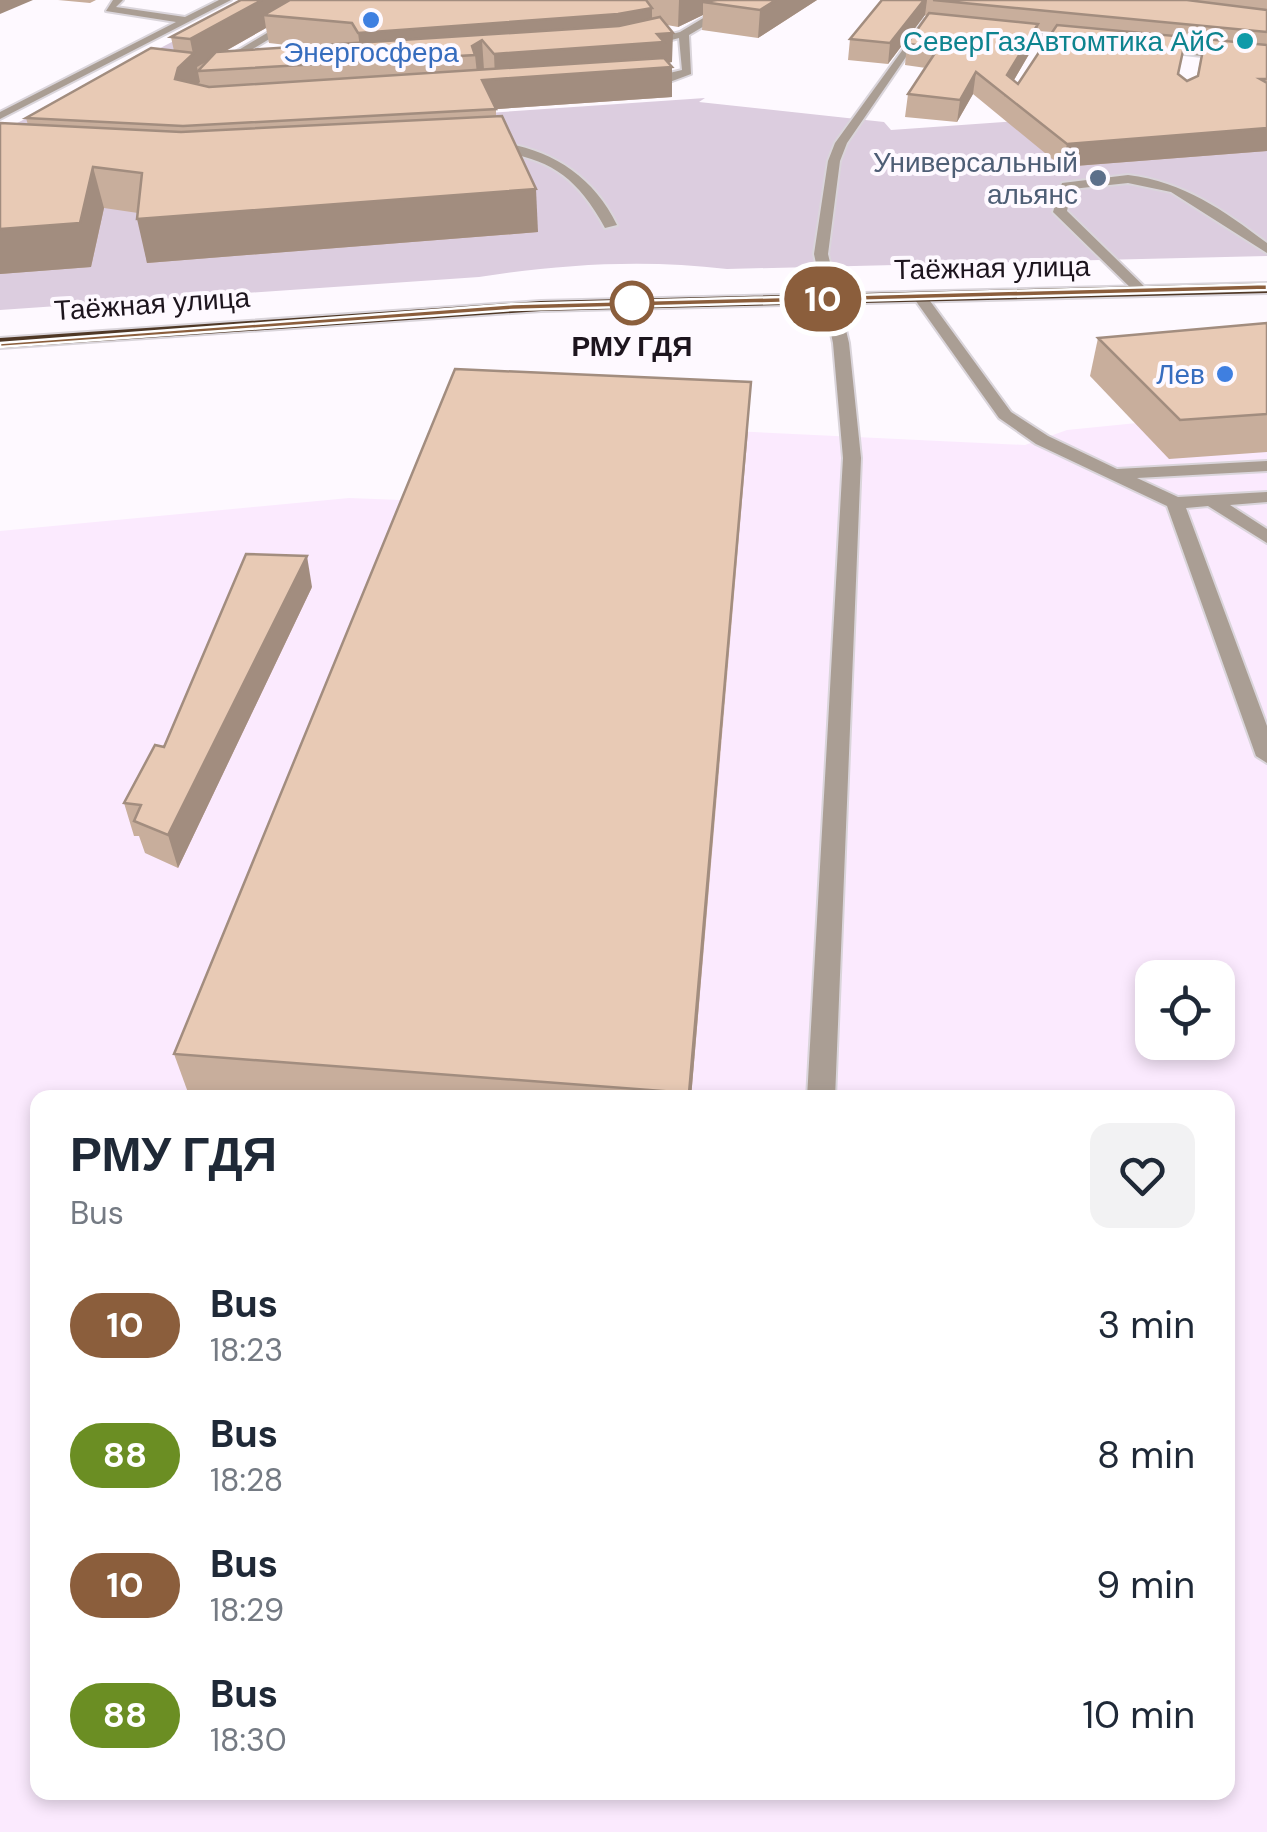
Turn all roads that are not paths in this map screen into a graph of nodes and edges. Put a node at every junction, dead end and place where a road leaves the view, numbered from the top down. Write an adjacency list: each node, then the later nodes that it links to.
1 (118, 0): 5 (street)
2 (226, 0): 5 (street)
3 (329, 0): 13 (street)
4 (788, 0): 8 (street)
5 (186, 20): 20 (street)
6 (940, 28): 32 (street)
7 (994, 33): 9 (street)
8 (684, 34): 11 (street); 16 (street)
9 (1048, 38): 10 (street); 17 (street)
10 (1087, 42)
11 (653, 43): 14 (street); 16 (street)
12 (1145, 47): 18 (street)
13 (249, 48): 15 (street); 23 (street)
14 (619, 48)
15 (267, 50)
16 (687, 53): 24 (street)
17 (1040, 53)
18 (1192, 54): 19 (street); 22 (street)
19 (1267, 60)
20 (99, 65): 21 (street); 25 (street)
21 (132, 68)
22 (1189, 68)
23 (226, 77)
24 (628, 83)
25 (1, 115)
26 (472, 146): 27 (street)
27 (610, 225)
28 (1267, 249): 30 (street)
29 (1267, 288): 30 (highway, Таёжная улица)
30 (1143, 292): 31 (highway, Таёжная улица)
31 (920, 297): 32 (highway, Таёжная улица); 35 (street)
32 (832, 299): 33 (highway, Таёжная улица); 41 (street)
33 (0, 343)
34 (1267, 466): 35 (street)
35 (1114, 474): 37 (street)
36 (1267, 496): 38 (street)
37 (1175, 503): 38 (street); 40 (street)
38 (1215, 503): 39 (street)
39 (1266, 533)
40 (1267, 756)
41 (821, 1090)

